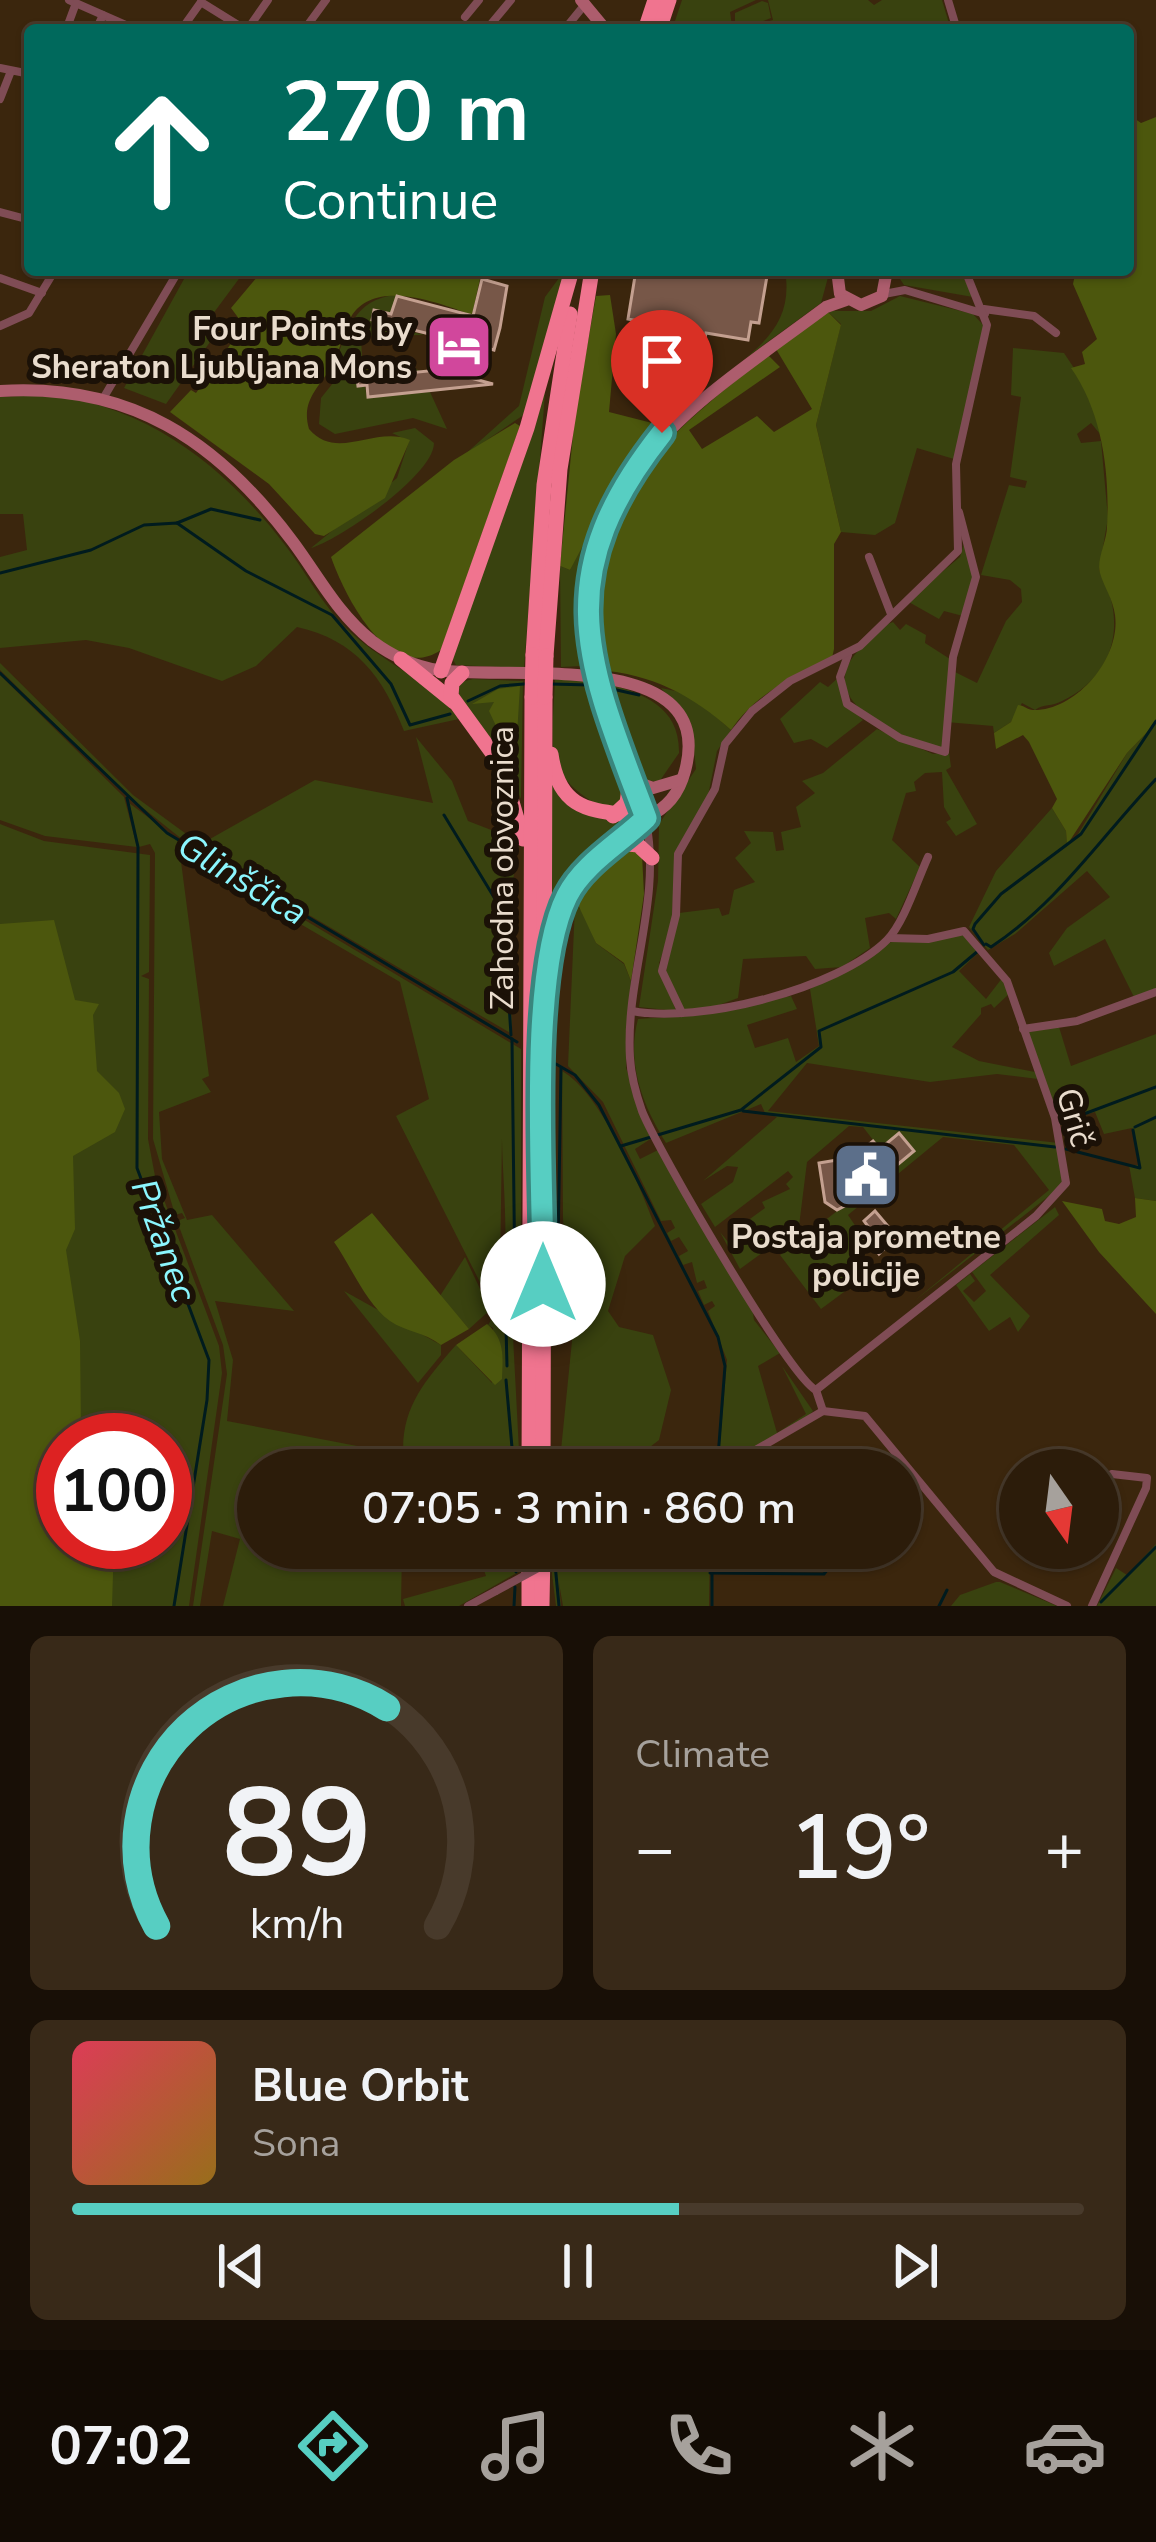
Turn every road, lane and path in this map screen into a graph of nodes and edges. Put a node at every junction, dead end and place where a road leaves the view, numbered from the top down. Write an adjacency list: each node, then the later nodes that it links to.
1 (479, 0): 6 (street)
2 (511, 0): 10 (street)
3 (72, 1): 5 (street)
4 (202, 1): 9 (street)
5 (103, 15): 7 (street); 8 (street)
6 (465, 17)
7 (99, 24)
8 (123, 24)
9 (237, 24)
10 (491, 24)
11 (5, 70): 12 (street)
12 (0, 99)
13 (52, 276): 25 (street)
14 (175, 276): 33 (street)
15 (574, 276): 40 (highway)
16 (575, 276): 38 (highway, Zahodna obvoznica)
17 (591, 276): 38 (highway, Zahodna obvoznica)
18 (837, 276): 23 (main road)
19 (887, 276): 26 (main road)
20 (890, 276): 24 (street)
21 (968, 276): 29 (street)
22 (0, 278): 25 (street)
23 (837, 286): 27 (main road); 28 (main road)
24 (905, 290): 26 (street); 29 (street)
25 (42, 293): 30 (street)
26 (884, 294): 27 (main road)
27 (846, 300): 28 (main road)
28 (826, 307): 46 (main road, bridge)
29 (984, 311): 31 (street); 34 (street)
30 (0, 326)
31 (1056, 333)
32 (0, 391): 33 (main road)
33 (104, 398): 39 (main road)
34 (957, 508): 36 (street); 37 (street)
35 (868, 557): 36 (street)
36 (891, 614): 37 (street)
37 (848, 654): 57 (street)
38 (539, 656): 42 (highway, Zahodna obvoznica, bridge)
39 (400, 659): 40 (main road); 43 (highway)
40 (441, 670): 41 (main road)
41 (462, 673): 43 (highway); 45 (main road)
42 (538, 697): 44 (highway, Zahodna obvoznica); 52 (highway, Zahodna obvoznica)
43 (454, 702): 52 (highway)
44 (545, 733): 47 (highway); 55 (highway, Zahodna obvoznica)
45 (682, 778): 46 (main road); 48 (main road)
46 (630, 780): 47 (highway); 48 (main road)
47 (613, 816): 48 (highway)
48 (646, 818): 49 (highway); 51 (street)
49 (618, 843): 51 (highway); 55 (highway)
50 (928, 857): 53 (street)
51 (652, 858): 56 (street)
52 (531, 907): 61 (highway, Zahodna obvoznica)
53 (890, 938): 57 (street); 58 (street, Grič)
54 (1156, 992): 58 (street)
55 (544, 995): 62 (highway, Zahodna obvoznica)
56 (632, 1011): 57 (street); 59 (street)
57 (682, 1012)
58 (1023, 1029): 59 (street, Grič)
59 (816, 1390): 60 (street)
60 (823, 1411): 63 (street); 73 (street)
61 (529, 1449)
62 (543, 1449)
63 (757, 1449)
64 (1119, 1474): 65 (street)
65 (1119, 1553)
66 (529, 1569): 71 (highway)
67 (536, 1569): 70 (street, bridge)
68 (542, 1569): 72 (highway)
69 (1111, 1569): 74 (street)
70 (468, 1606)
71 (529, 1606)
72 (542, 1606)
73 (1067, 1606)
74 (1092, 1606)

